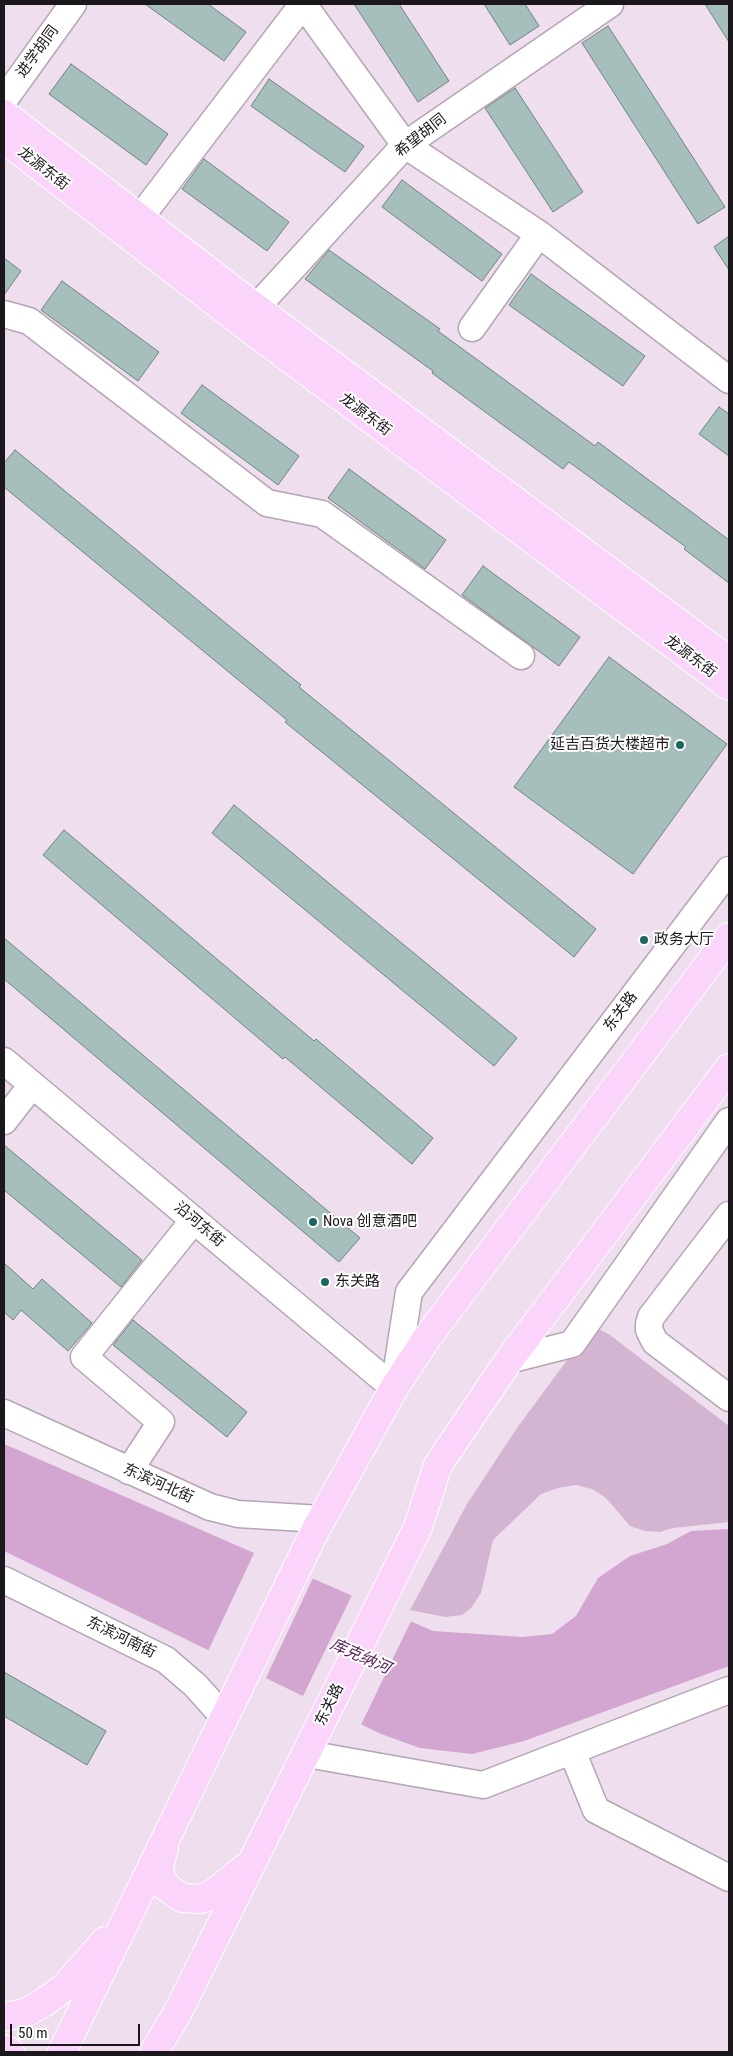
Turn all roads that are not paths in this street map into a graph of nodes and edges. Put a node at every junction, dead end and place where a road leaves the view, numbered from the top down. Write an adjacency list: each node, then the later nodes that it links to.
1 (73, 4): 4 (street, 进学胡同)
2 (303, 4): 7 (street); 8 (street)
3 (610, 4): 7 (street, 希望胡同)
4 (4, 100)
5 (4, 114): 8 (main road, 龙源东街)
6 (4, 139): 11 (main road, 龙源东街)
7 (405, 145): 9 (street); 11 (street, 希望胡同)
8 (139, 218): 11 (main road, 龙源东街)
9 (540, 234): 12 (street); 13 (street)
10 (4, 314): 14 (street)
11 (248, 315): 15 (main road, 龙源东街); 16 (main road, 龙源东街)
12 (472, 328)
13 (729, 380)
14 (521, 656)
15 (729, 661)
16 (729, 686)
17 (729, 870): 29 (street, 东关路)
18 (729, 936): 20 (main road, 东关路)
19 (729, 964): 20 (main road)
20 (692, 985): 29 (main road, 东关路)
21 (4, 1061): 23 (street, 沿河东街)
22 (729, 1068): 28 (main road, 东关路)
23 (32, 1085): 24 (street); 27 (street, 沿河东街)
24 (4, 1120)
25 (729, 1121): 28 (street)
26 (729, 1215): 30 (street)
27 (194, 1220): 29 (street, 沿河东街); 32 (street)
28 (509, 1360): 38 (main road, 东关路)
29 (394, 1388): 33 (main road, 东关路)
30 (729, 1398)
31 (4, 1413): 32 (street, 东滨河北街)
32 (129, 1472): 33 (street, 东滨河北街)
33 (318, 1525): 36 (main road, 东关路)
34 (4, 1580): 36 (street, 东滨河南街)
35 (729, 1690): 37 (street)
36 (228, 1707): 39 (main road, 东关路)
37 (572, 1751): 38 (street); 41 (street)
38 (307, 1754): 40 (main road, 东关路)
39 (168, 1832): 40 (main road); 42 (main road, 东关路)
40 (252, 1863): 43 (main road, 东关路)
41 (729, 1878)
42 (128, 1916): 44 (main road); 47 (main road, 东关路)
43 (178, 2012): 48 (main road, 东关路); 49 (main road)
44 (4, 2017)
45 (4, 2049): 46 (main road)
46 (10, 2052)
47 (62, 2052)
48 (154, 2052)
49 (178, 2052)

